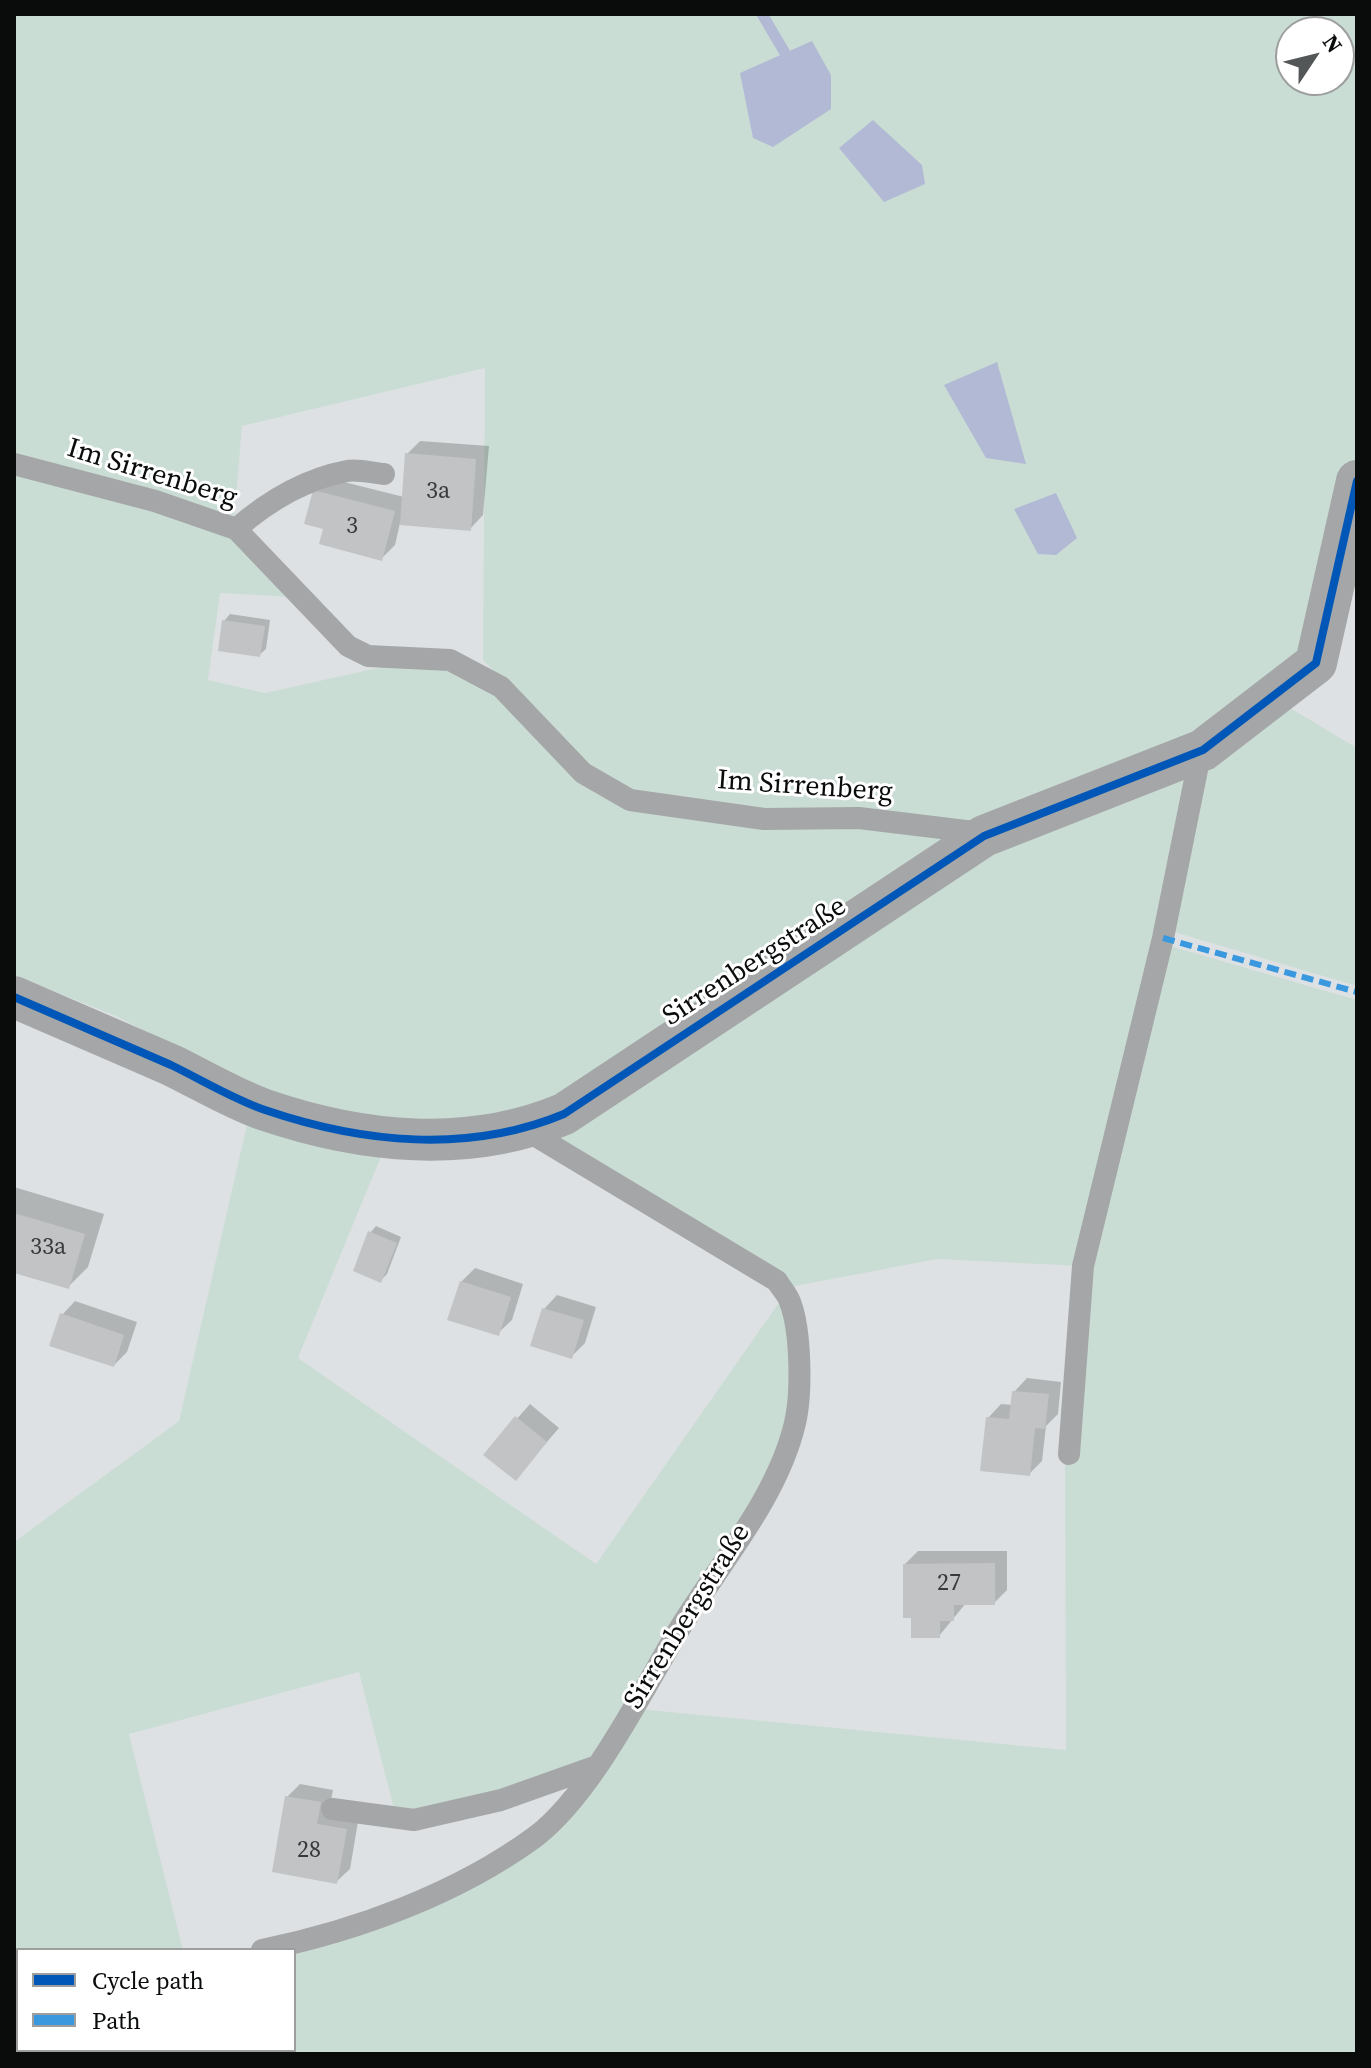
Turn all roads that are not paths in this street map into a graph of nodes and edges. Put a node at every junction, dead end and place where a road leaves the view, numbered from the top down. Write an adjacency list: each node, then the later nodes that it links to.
1 (14, 464): 4 (lane, Im Sirrenberg)
2 (384, 474): 4 (lane)
3 (1357, 481): 5 (street, Sirrenbergstraße)
4 (236, 529): 7 (lane, Im Sirrenberg)
5 (1346, 580): 6 (street, Sirrenbergstraße)
6 (1201, 750): 7 (street, Sirrenbergstraße); 10 (lane)
7 (984, 836): 9 (street, Sirrenbergstraße)
8 (14, 997): 9 (street, Sirrenbergstraße)
9 (526, 1130): 11 (lane, Sirrenbergstraße)
10 (1069, 1454)
11 (595, 1767): 12 (lane); 13 (lane, Sirrenbergstraße)
12 (332, 1809)
13 (269, 1948)

